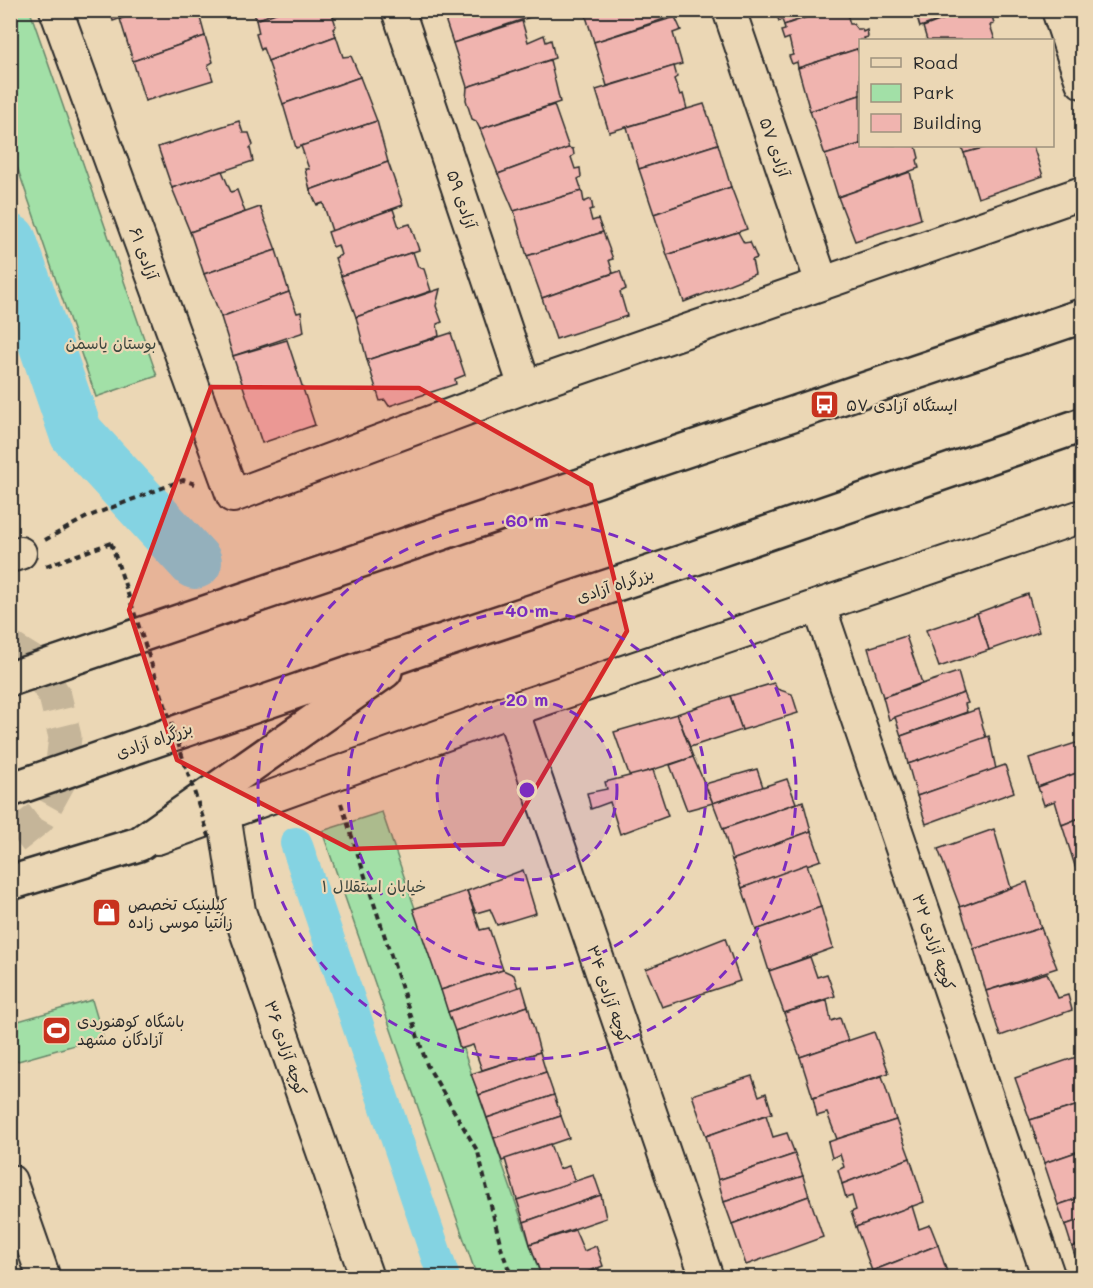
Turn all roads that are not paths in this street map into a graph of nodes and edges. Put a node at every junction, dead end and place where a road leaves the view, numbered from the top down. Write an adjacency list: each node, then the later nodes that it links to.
1 (56, 10): 9 (street, آزادی ۶۱)
2 (398, 10): 9 (street, آزادی ۵۹)
3 (729, 10): 7 (street, آزادی ۵۷)
4 (1058, 10): 5 (street)
5 (1083, 82)
6 (1083, 193): 7 (street)
7 (822, 283): 9 (street)
8 (1083, 316): 14 (highway)
9 (525, 387)
10 (1083, 425): 13 (highway, بزرگراه آزادی)
11 (1083, 516): 12 (street)
12 (819, 606): 15 (street); 24 (street, کوچه آزادی ۳۲)
13 (416, 650): 16 (highway, بزرگراه آزادی); 18 (highway)
14 (10, 679)
15 (512, 710): 17 (street); 23 (street, کوچه آزادی ۳۴)
16 (10, 790)
17 (217, 826): 18 (street); 22 (street, کوچه آزادی ۳۶)
18 (139, 844): 19 (highway)
19 (10, 883)
20 (10, 1181): 21 (street)
21 (44, 1278)
22 (367, 1278)
23 (707, 1278)
24 (1049, 1278)

